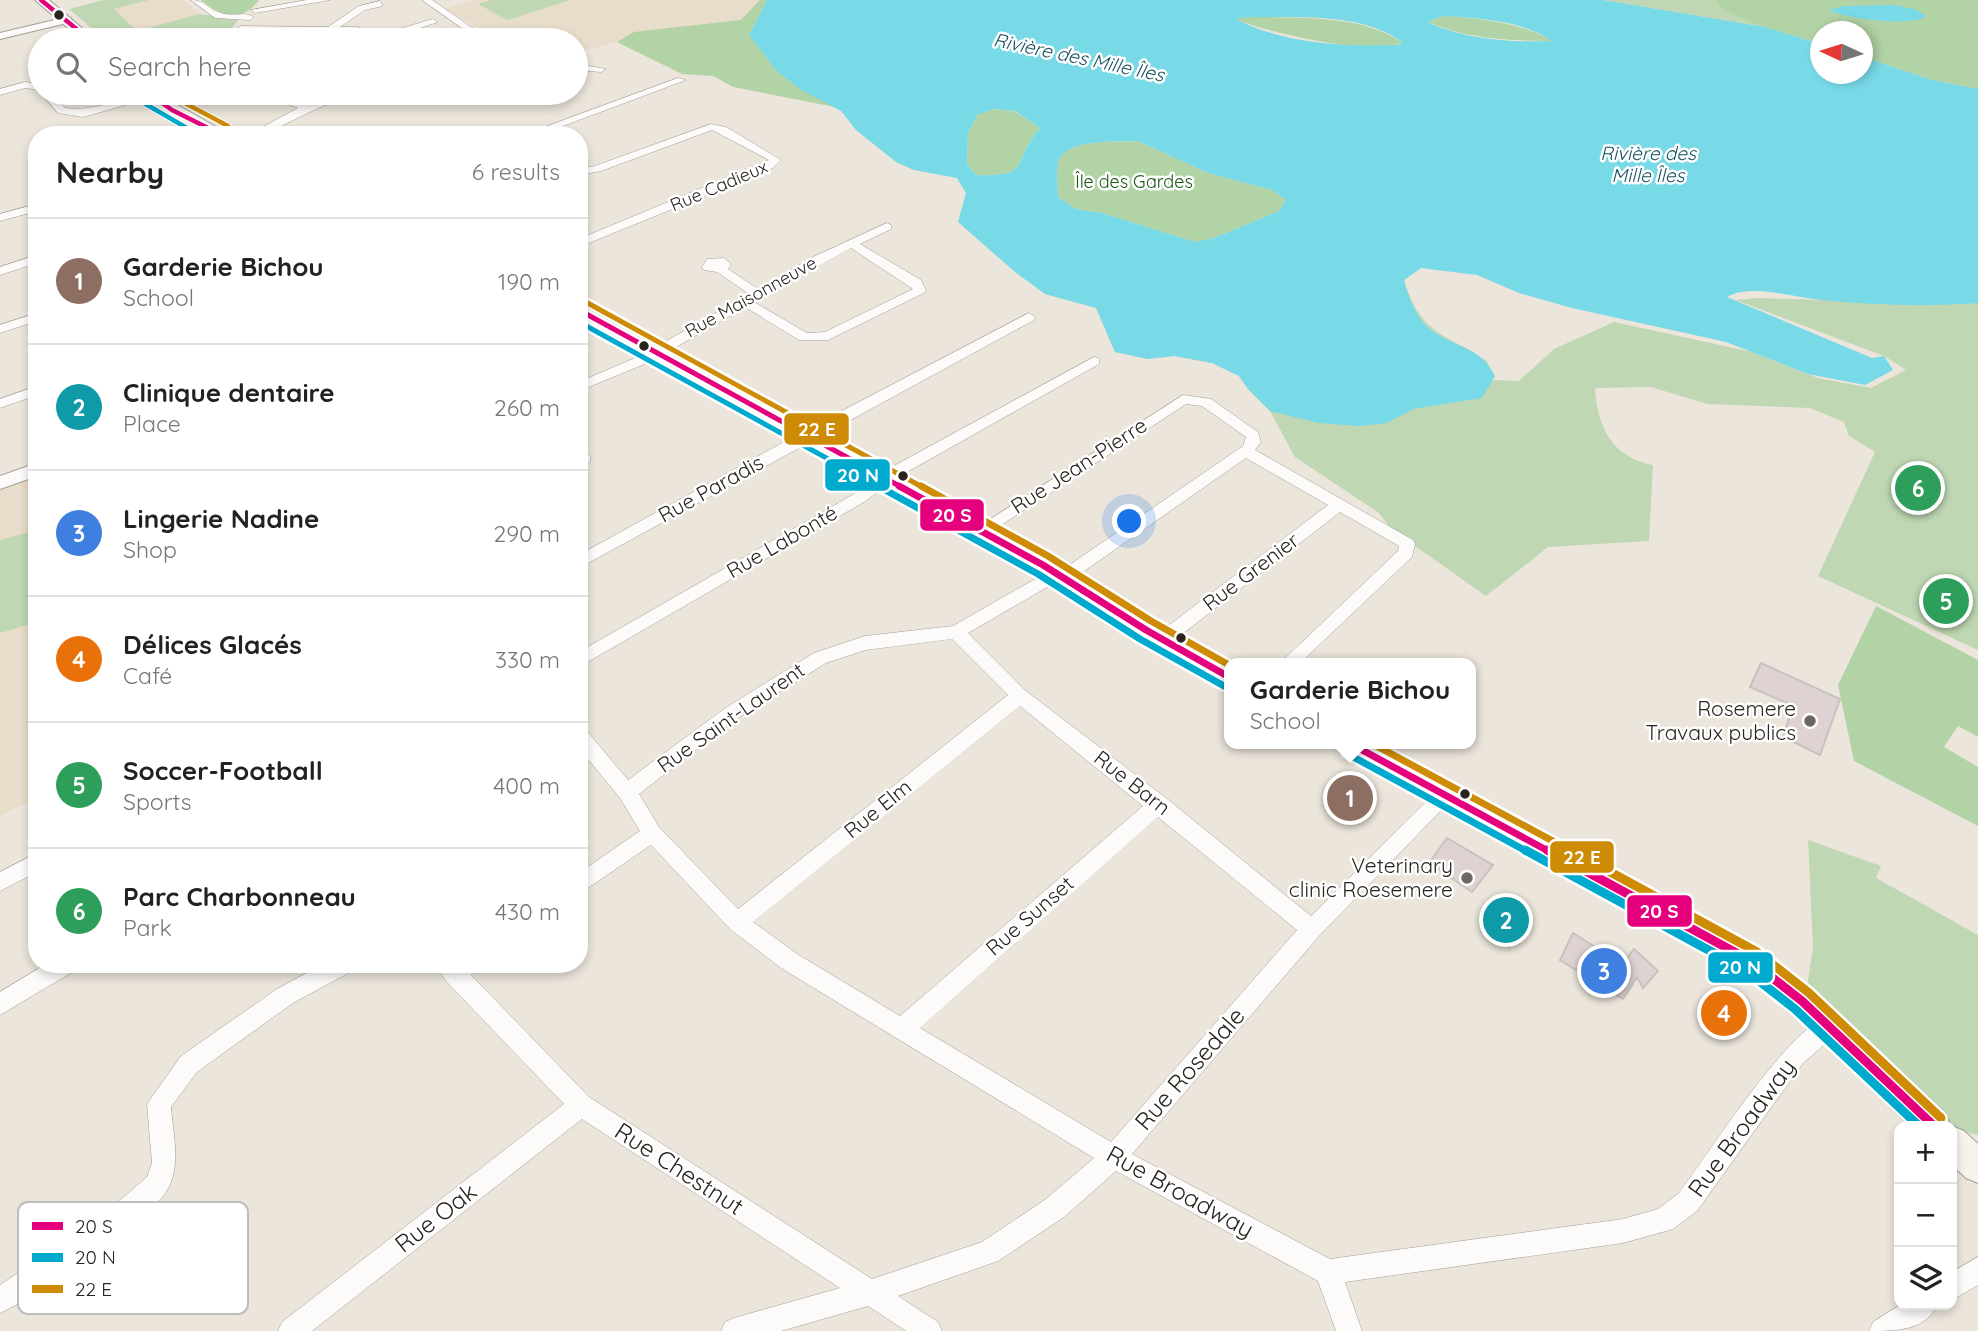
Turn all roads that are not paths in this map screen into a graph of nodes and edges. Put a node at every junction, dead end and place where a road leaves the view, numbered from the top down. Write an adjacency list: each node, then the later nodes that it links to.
1 (41, 0): 8 (main road)
2 (195, 0): 7 (street)
3 (263, 0): 7 (street)
4 (326, 0): 7 (street)
5 (426, 0): 15 (street)
6 (380, 4): 13 (street)
7 (253, 14): 12 (street)
8 (67, 20): 10 (street); 11 (main road)
9 (433, 22): 14 (street)
10 (34, 28)
11 (76, 28)
12 (242, 28)
13 (332, 28)
14 (414, 28)
15 (467, 28)
16 (28, 29): 17 (street)
17 (0, 36)
18 (588, 68): 19 (street)
19 (601, 69)
20 (681, 80): 33 (street)
21 (28, 85): 22 (street)
22 (0, 92)
23 (56, 105): 24 (street)
24 (123, 105)
25 (166, 105): 30 (main road)
26 (171, 105): 30 (street)
27 (298, 105): 29 (street)
28 (313, 105): 29 (street)
29 (306, 108): 32 (street)
30 (172, 110): 31 (main road)
31 (205, 126)
32 (271, 126)
33 (553, 126)
34 (588, 170): 38 (street, Rue Cadieux)
35 (28, 210): 36 (street)
36 (0, 218)
37 (887, 227): 39 (street, Rue Maisonneuve)
38 (588, 239)
39 (852, 244): 43 (street, Rue Maisonneuve); 44 (street)
40 (28, 262): 42 (street)
41 (721, 269): 43 (street)
42 (0, 271)
43 (757, 293): 44 (street, Rue Maisonneuve)
44 (744, 301): 49 (street, Rue Maisonneuve)
45 (588, 315): 49 (main road)
46 (1029, 317): 54 (street, Rue Paradis)
47 (28, 320): 48 (street)
48 (0, 330)
49 (657, 351): 51 (street, Rue Maisonneuve); 54 (main road)
50 (1094, 361): 57 (street, Rue Labonté)
51 (588, 383)
52 (28, 393): 53 (street)
53 (0, 404)
54 (808, 435): 57 (main road); 61 (street, Rue Paradis)
55 (1245, 451): 59 (street); 60 (street, Rue Jean-Pierre); 62 (street, Rue Saint-Laurent)
56 (28, 472): 58 (street)
57 (887, 479): 60 (main road); 65 (street, Rue Labonté)
58 (0, 484)
59 (1340, 504): 64 (street, Rue Grenier); 66 (street)
60 (980, 531): 62 (main road)
61 (588, 557)
62 (1059, 575): 63 (street, Rue Saint-Laurent); 64 (main road)
63 (956, 632): 68 (street, Rue Barn); 71 (street, Rue Saint-Laurent)
64 (1162, 640): 67 (main road)
65 (588, 655)
66 (1294, 658)
67 (1224, 674)
68 (1020, 696): 73 (street, Rue Barn); 78 (street, Rue Elm)
69 (588, 746): 71 (street, Rue Broadway)
70 (1359, 749): 72 (main road)
71 (627, 792): 74 (street, Rue Broadway)
72 (1445, 796): 79 (street, Rue Rosedale); 84 (main road)
73 (1158, 804): 79 (street, Rue Barn); 85 (street, Rue Sunset)
74 (652, 832): 76 (street); 78 (street, Rue Broadway)
75 (28, 867): 77 (street)
76 (588, 878)
77 (0, 882)
78 (737, 922): 85 (street, Rue Broadway)
79 (1312, 929): 88 (street, Rue Rosedale)
80 (51, 973): 83 (street)
81 (327, 973): 89 (street)
82 (461, 973): 86 (street, Rue Chestnut)
83 (0, 1004)
84 (1829, 1026): 87 (main road); 91 (street, Rue Broadway)
85 (902, 1029): 88 (street, Rue Broadway)
86 (581, 1105): 94 (street, Rue Chestnut); 97 (street, Rue Oak)
87 (1960, 1145)
88 (1114, 1157): 91 (street, Rue Broadway); 94 (street, Rue Rosedale)
89 (137, 1202)
90 (1978, 1270): 92 (street)
91 (1328, 1272): 100 (street)
92 (1957, 1284)
93 (18, 1288): 95 (street)
94 (870, 1293): 98 (street, Rue Rosedale); 99 (street, Rue Chestnut)
95 (0, 1300)
96 (1916, 1310): 101 (street)
97 (291, 1331)
98 (734, 1331)
99 (929, 1331)
100 (1349, 1331)
101 (1882, 1331)

